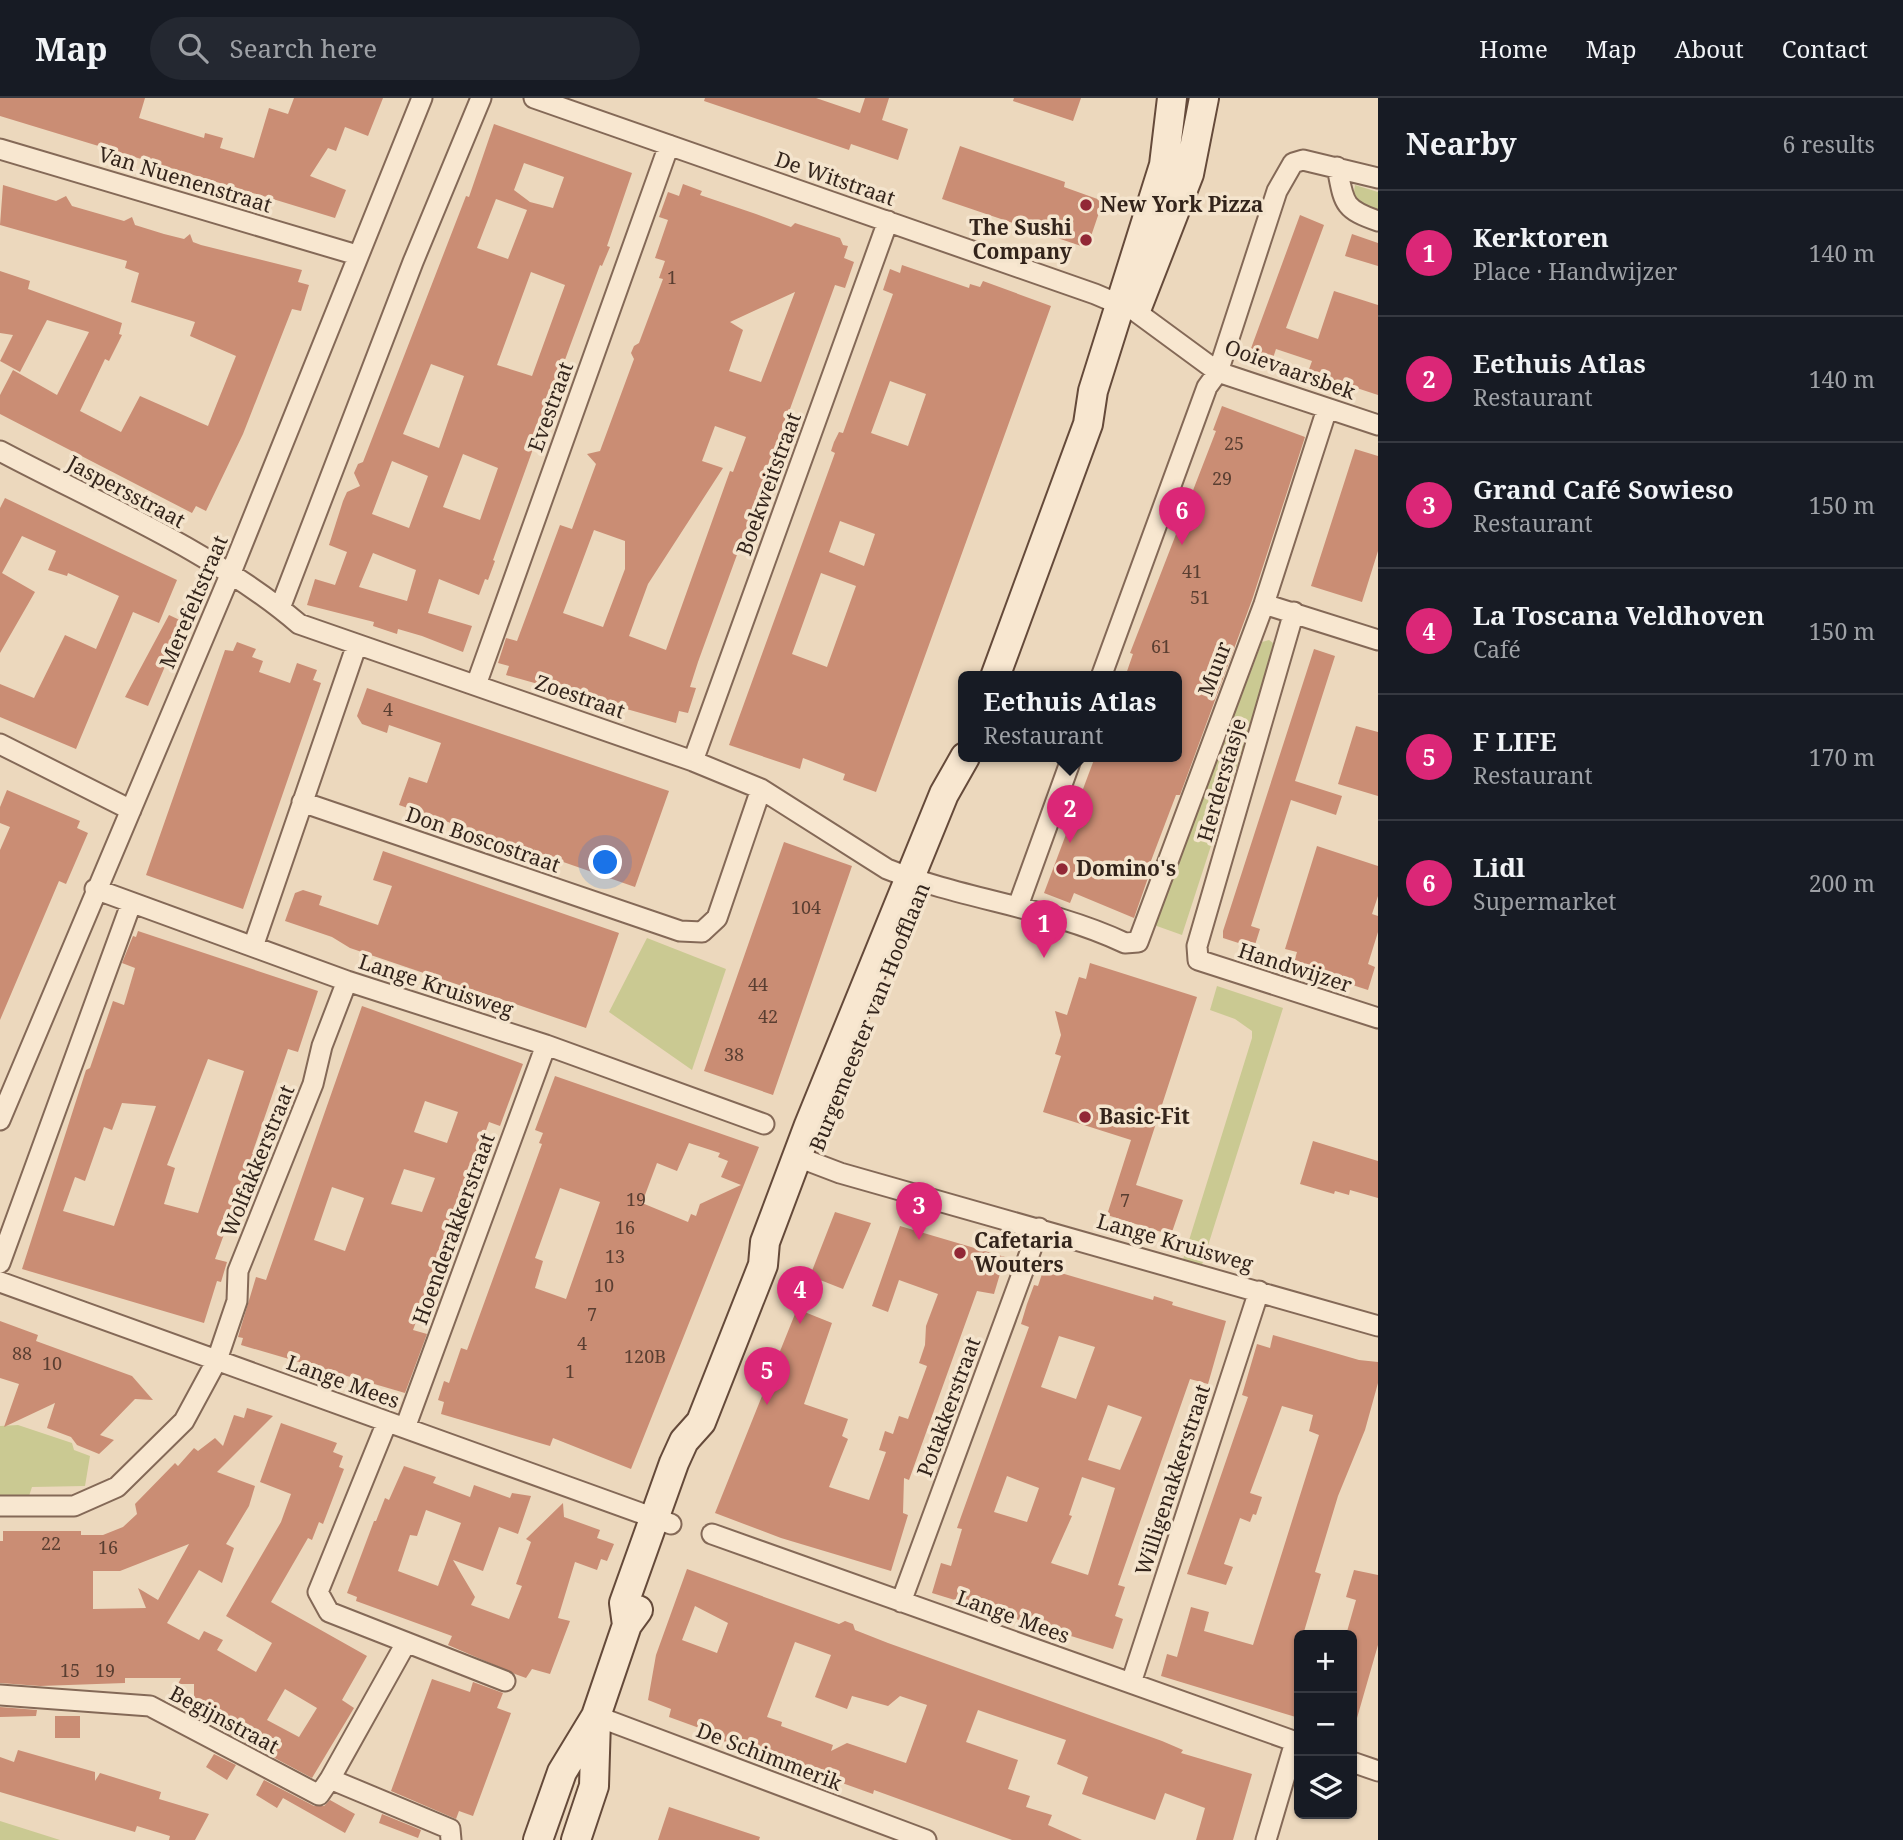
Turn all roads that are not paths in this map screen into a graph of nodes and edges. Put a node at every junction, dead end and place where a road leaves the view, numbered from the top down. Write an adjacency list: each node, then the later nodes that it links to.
1 (422, 98): 12 (street, Merefeltstraat)
2 (481, 98): 20 (street)
3 (534, 98): 6 (street, De Witstraat)
4 (1172, 98): 13 (main road)
5 (1204, 98): 13 (main road)
6 (669, 145): 11 (street, De Witstraat); 26 (street, Evestraat)
7 (0, 149): 12 (street, Van Nuenenstraat)
8 (1337, 167): 9 (street); 10 (street); 14 (street)
9 (1378, 178)
10 (1378, 221)
11 (888, 222): 13 (street, De Witstraat); 28 (street, Boekweitstraat)
12 (357, 255): 18 (street, Merefeltstraat)
13 (1128, 307): 14 (street, Ooievaarsbek); 24 (main road)
14 (1218, 372): 15 (street, Ooievaarsbek); 25 (street)
15 (1327, 409): 16 (street, Ooievaarsbek); 19 (street, Muur)
16 (1378, 425)
17 (0, 451): 18 (street, Jaspersstraat)
18 (230, 575): 20 (street, Zoestraat); 33 (street, Merefeltstraat)
19 (1264, 604): 21 (street); 37 (street, Muur)
20 (280, 608): 23 (street, Zoestraat)
21 (1294, 612): 22 (street); 39 (street, Herderstasje)
22 (1376, 634)
23 (356, 647): 26 (street, Zoestraat); 32 (street)
24 (997, 671)
25 (1103, 671)
26 (477, 685): 28 (street, Zoestraat)
27 (0, 744): 33 (street)
28 (693, 761): 31 (street, Zoestraat)
29 (963, 762): 34 (main road, Burgemeester van Hoofflaan)
30 (1070, 762): 37 (street)
31 (761, 789): 32 (street, Don Boscostraat); 34 (street, Zoestraat)
32 (302, 802): 38 (street)
33 (131, 810): 35 (street, Merefeltstraat)
34 (917, 881): 37 (street); 45 (main road, Burgemeester van Hoofflaan)
35 (95, 889): 36 (street, Lange Kruisweg); 43 (street, Merefeltstraat)
36 (131, 904): 38 (street, Lange Kruisweg); 47 (street)
37 (1018, 906)
38 (254, 944): 40 (street, Lange Kruisweg)
39 (1198, 960): 41 (street, Handwijzer)
40 (347, 981): 42 (street, Lange Kruisweg); 51 (street, Wolfakkerstraat)
41 (1378, 1018)
42 (546, 1045): 44 (street, Lange Kruisweg); 52 (street, Hoenderakkerstraat)
43 (0, 1120)
44 (764, 1124)
45 (805, 1160): 46 (street, Lange Kruisweg); 54 (main road, Burgemeester van Hoofflaan)
46 (1040, 1228): 49 (street, Lange Kruisweg); 56 (street, Potakkerstraat)
47 (0, 1263)
48 (0, 1282): 51 (street, Lange Mees)
49 (1259, 1291): 50 (street, Lange Kruisweg); 59 (street, Willigenakkerstraat)
50 (1378, 1326)
51 (217, 1360): 52 (street, Lange Mees); 53 (street, Wolfakkerstraat)
52 (396, 1425): 54 (street, Lange Mees); 57 (street)
53 (0, 1506)
54 (663, 1521): 61 (main road, Burgemeester van Hoofflaan)
55 (712, 1534): 56 (street, Lange Mees)
56 (901, 1602): 59 (street, Lange Mees)
57 (406, 1643): 58 (street); 66 (street)
58 (505, 1681)
59 (1131, 1683): 62 (street, Lange Mees)
60 (0, 1695): 66 (street, Begijnstraat)
61 (596, 1716): 68 (main road, Burgemeester van Hoofflaan); 69 (main road, Burgemeester van Hoofflaan); 70 (street, De Schimmerik)
62 (1294, 1741)
63 (1294, 1751): 71 (street)
64 (1357, 1764): 65 (street)
65 (1378, 1771)
66 (330, 1779): 67 (street)
67 (451, 1840)
68 (538, 1840)
69 (576, 1840)
70 (926, 1840)
71 (1266, 1840)

